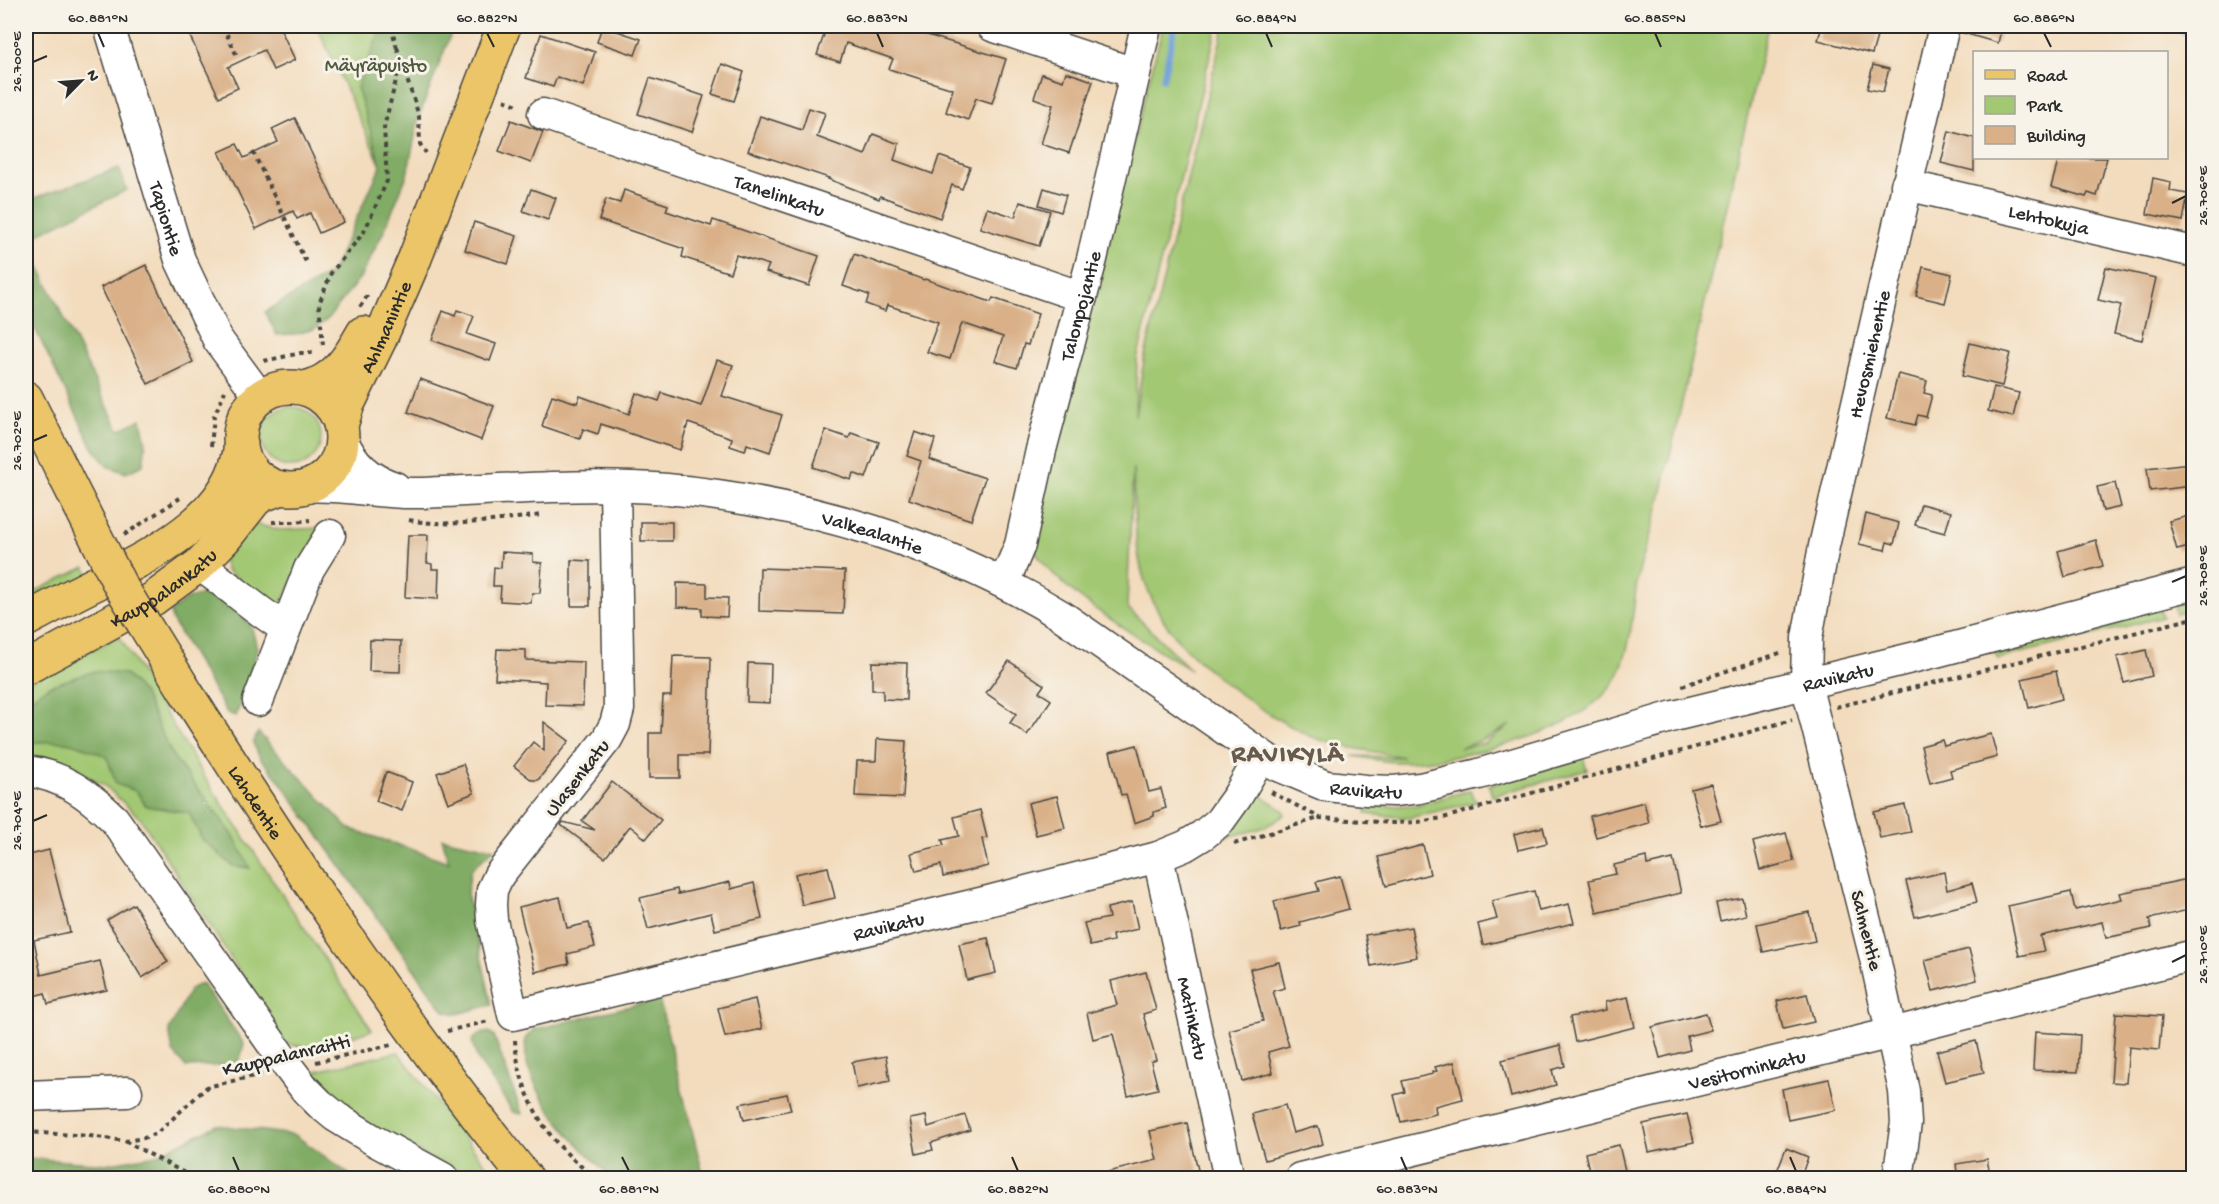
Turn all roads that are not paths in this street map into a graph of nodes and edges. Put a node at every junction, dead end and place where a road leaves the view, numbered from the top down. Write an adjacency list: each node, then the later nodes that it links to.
1 (109, 26): 12 (street, Tapiontie)
2 (504, 26): 9 (main road, Ahlmanintie)
3 (992, 26): 6 (street)
4 (1146, 26): 6 (street, Talonpojantie)
5 (1944, 26): 8 (street, Hevosmiehentie)
6 (1134, 73): 11 (street, Talonpojantie)
7 (543, 114): 11 (street, Tanelinkatu)
8 (1906, 185): 10 (street, Lehtokuja); 27 (street, Hevosmiehentie)
9 (427, 226): 13 (main road, Ahlmanintie); 15 (main road, Ahlmanintie)
10 (2193, 252)
11 (1082, 297): 22 (street, Talonpojantie)
12 (257, 381): 13 (main road); 16 (main road)
13 (305, 388): 15 (main road)
14 (26, 398): 38 (main road, Lahdentie, bridge)
15 (342, 432): 18 (main road); 19 (street, Valkealantie)
16 (226, 447): 18 (main road); 24 (main road, Kauppalankatu)
17 (615, 487): 19 (street, Valkealantie); 22 (street, Valkealantie); 33 (street, Ulasenkatu)
18 (293, 488): 19 (street, Valkealantie); 21 (main road, Kauppalankatu)
19 (427, 493)
20 (330, 535): 25 (street)
21 (199, 565): 25 (street); 26 (main road, Kauppalankatu)
22 (1004, 583): 29 (street, Valkealantie)
23 (2193, 584): 27 (street, Ravikatu)
24 (26, 620)
25 (285, 628): 28 (street)
26 (26, 668)
27 (1806, 684): 29 (street, Ravikatu); 34 (street, Salmentie)
28 (258, 701)
29 (1261, 756): 31 (street, Ravikatu)
30 (26, 771): 37 (street)
31 (1158, 857): 33 (street, Ravikatu); 39 (street, Matinkatu)
32 (2193, 956): 34 (street, Vesitorninkatu)
33 (513, 1015)
34 (1892, 1033): 40 (street, Vesitorninkatu); 41 (street, Salmentie)
35 (127, 1092): 36 (street)
36 (26, 1096)
37 (443, 1179)
38 (526, 1179)
39 (1229, 1179)
40 (1300, 1179)
41 (1898, 1179)

